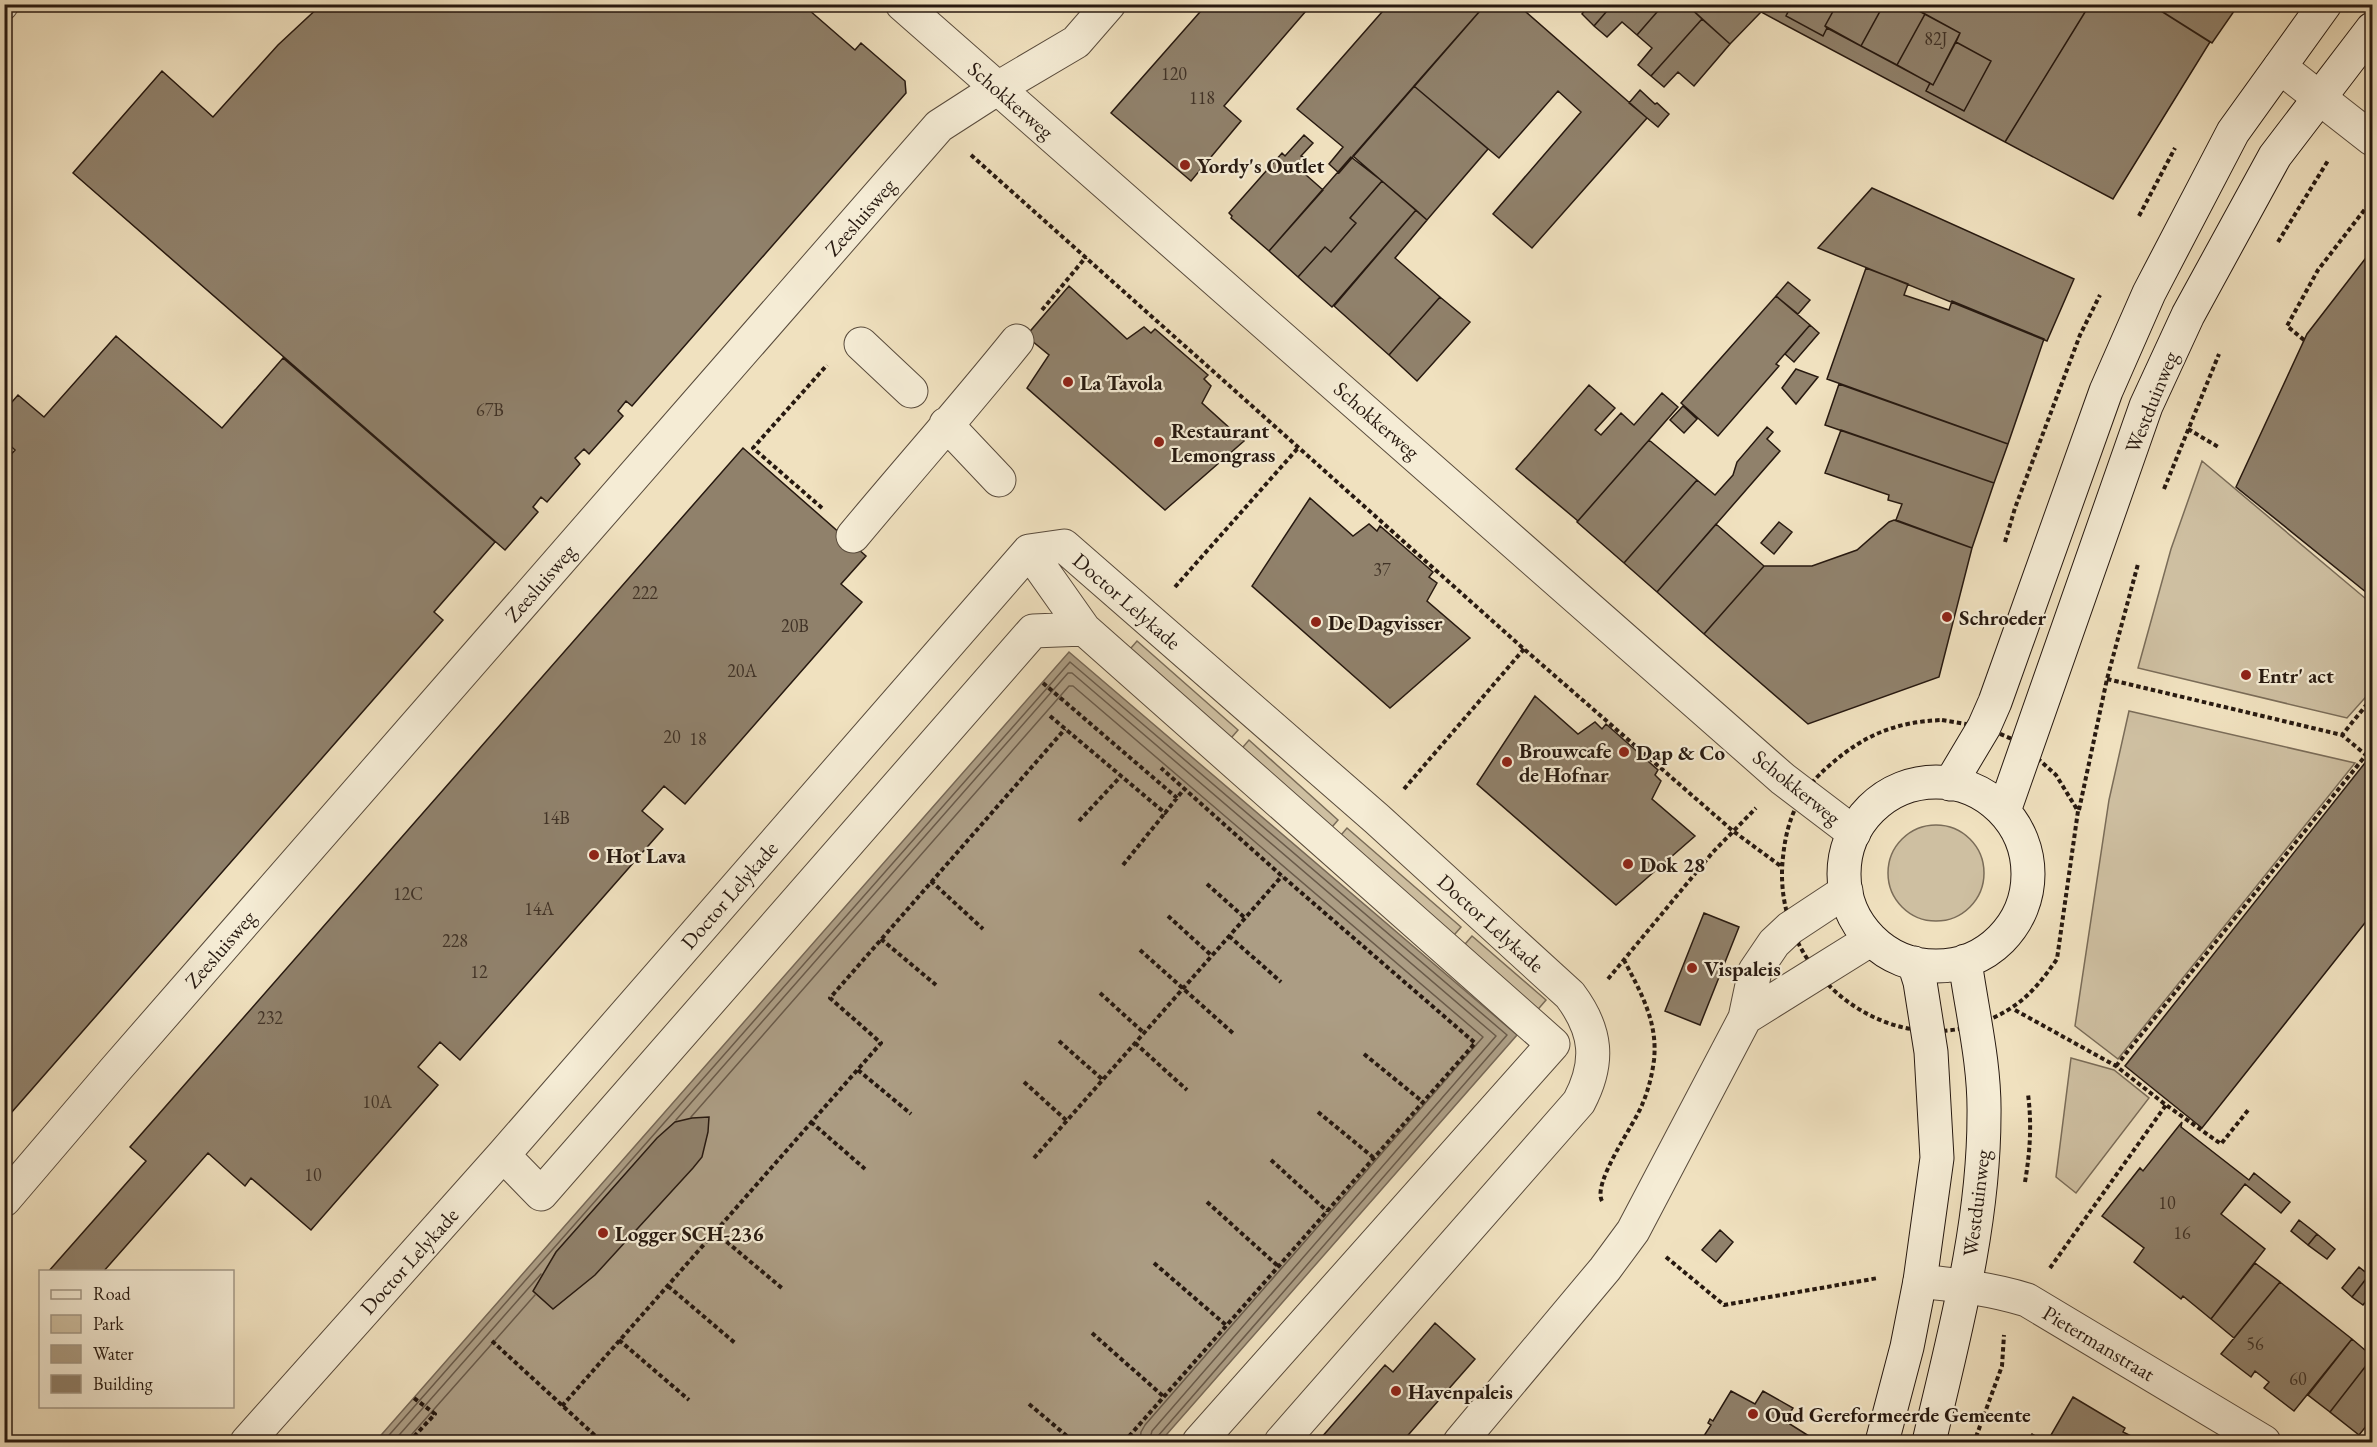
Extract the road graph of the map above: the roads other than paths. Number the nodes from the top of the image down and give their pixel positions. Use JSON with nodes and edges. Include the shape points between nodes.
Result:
{"nodes":[{"id":1,"x":902,"y":4,"type":"edge"},
{"id":2,"x":1109,"y":4,"type":"edge"},
{"id":3,"x":2325,"y":4,"type":"edge"},
{"id":4,"x":2373,"y":29,"type":"edge"},
{"id":5,"x":2280,"y":67,"type":"junction"},
{"id":6,"x":998,"y":88,"type":"junction"},
{"id":7,"x":2320,"y":98,"type":"junction"},
{"id":8,"x":2362,"y":131,"type":"edge"},
{"id":9,"x":1017,"y":341,"type":"dead end"},
{"id":10,"x":861,"y":344,"type":"dead end"},
{"id":11,"x":911,"y":391,"type":"dead end"},
{"id":12,"x":946,"y":424,"type":"junction"},
{"id":13,"x":999,"y":480,"type":"dead end"},
{"id":14,"x":853,"y":536,"type":"dead end"},
{"id":15,"x":1029,"y":551,"type":"junction"},
{"id":16,"x":1084,"y":629,"type":"junction"},
{"id":17,"x":1950,"y":784,"type":"junction"},
{"id":18,"x":2004,"y":811,"type":"junction"},
{"id":19,"x":1854,"y":833,"type":"junction"},
{"id":20,"x":1846,"y":891,"type":"junction"},
{"id":21,"x":1870,"y":940,"type":"junction"},
{"id":22,"x":1965,"y":961,"type":"junction"},
{"id":23,"x":1914,"y":963,"type":"junction"},
{"id":24,"x":1745,"y":1018,"type":"junction"},
{"id":25,"x":503,"y":1155,"type":"junction"},
{"id":26,"x":4,"y":1200,"type":"edge"},
{"id":27,"x":1920,"y":1281,"type":"junction"},
{"id":28,"x":1965,"y":1286,"type":"junction"},
{"id":29,"x":247,"y":1443,"type":"edge"},
{"id":30,"x":1199,"y":1443,"type":"edge"},
{"id":31,"x":1281,"y":1443,"type":"edge"},
{"id":32,"x":1460,"y":1443,"type":"edge"},
{"id":33,"x":1882,"y":1443,"type":"edge"},
{"id":34,"x":1929,"y":1443,"type":"edge"},
{"id":35,"x":2264,"y":1443,"type":"edge"}],
"edges":[{"from":1,"to":6,"type":"street","name":"Schokkerweg"},
{"from":2,"to":6,"type":"street","name":"Zeesluisweg","via":[[1076,42]]},
{"from":3,"to":5,"type":"street","name":"Westduinweg"},
{"from":4,"to":7,"type":"street","name":"Westduinweg"},
{"from":5,"to":7,"type":"street"},
{"from":5,"to":17,"type":"street","name":"Westduinweg","via":[[2233,132],[2149,293],[2106,391],[1995,702]]},
{"from":6,"to":19,"type":"street","name":"Schokkerweg","via":[[1793,786]]},
{"from":6,"to":26,"type":"street","name":"Zeesluisweg","via":[[939,126]]},
{"from":7,"to":8,"type":"street"},
{"from":7,"to":18,"type":"street","name":"Westduinweg","via":[[2275,156],[2188,315],[2146,406]]},
{"from":9,"to":12,"type":"street"},
{"from":10,"to":11,"type":"street"},
{"from":12,"to":13,"type":"street"},
{"from":12,"to":14,"type":"street"},
{"from":15,"to":16,"type":"street"},
{"from":15,"to":25,"type":"street","name":"Doctor Lelykade"},
{"from":15,"to":31,"type":"street","name":"Doctor Lelykade","via":[[1064,546],[1377,819],[1570,995],[1584,1014],[1590,1033],[1594,1056],[1589,1083],[1579,1102]]},
{"from":16,"to":25,"type":"street","via":[[1033,631],[541,1194]]},
{"from":16,"to":30,"type":"street","via":[[1553,1044]]},
{"from":17,"to":18,"type":"street","via":[[1983,796]]},
{"from":17,"to":19,"type":"street","via":[[1916,785],[1884,799],[1860,821]]},
{"from":18,"to":22,"type":"street","via":[[2019,831],[2027,853],[2024,901],[2007,932],[1995,944]]},
{"from":19,"to":20,"type":"street","via":[[1846,855]]},
{"from":20,"to":21,"type":"street","via":[[1850,907]]},
{"from":20,"to":24,"type":"street","via":[[1790,928],[1774,944],[1755,971]]},
{"from":21,"to":23,"type":"street"},
{"from":21,"to":24,"type":"street"},
{"from":22,"to":23,"type":"street","via":[[1931,966]]},
{"from":22,"to":28,"type":"street","name":"Westduinweg","via":[[1984,1112],[1983,1161]]},
{"from":23,"to":27,"type":"street","via":[[1935,1088],[1936,1158]]},
{"from":24,"to":32,"type":"street","via":[[1633,1231]]},
{"from":25,"to":29,"type":"street","name":"Doctor Lelykade"},
{"from":27,"to":28,"type":"street","name":"Pietermanstraat"},
{"from":27,"to":33,"type":"street"},
{"from":28,"to":34,"type":"street","name":"Westduinweg"},
{"from":28,"to":35,"type":"street","name":"Pietermanstraat","via":[[2027,1300]]}]}
